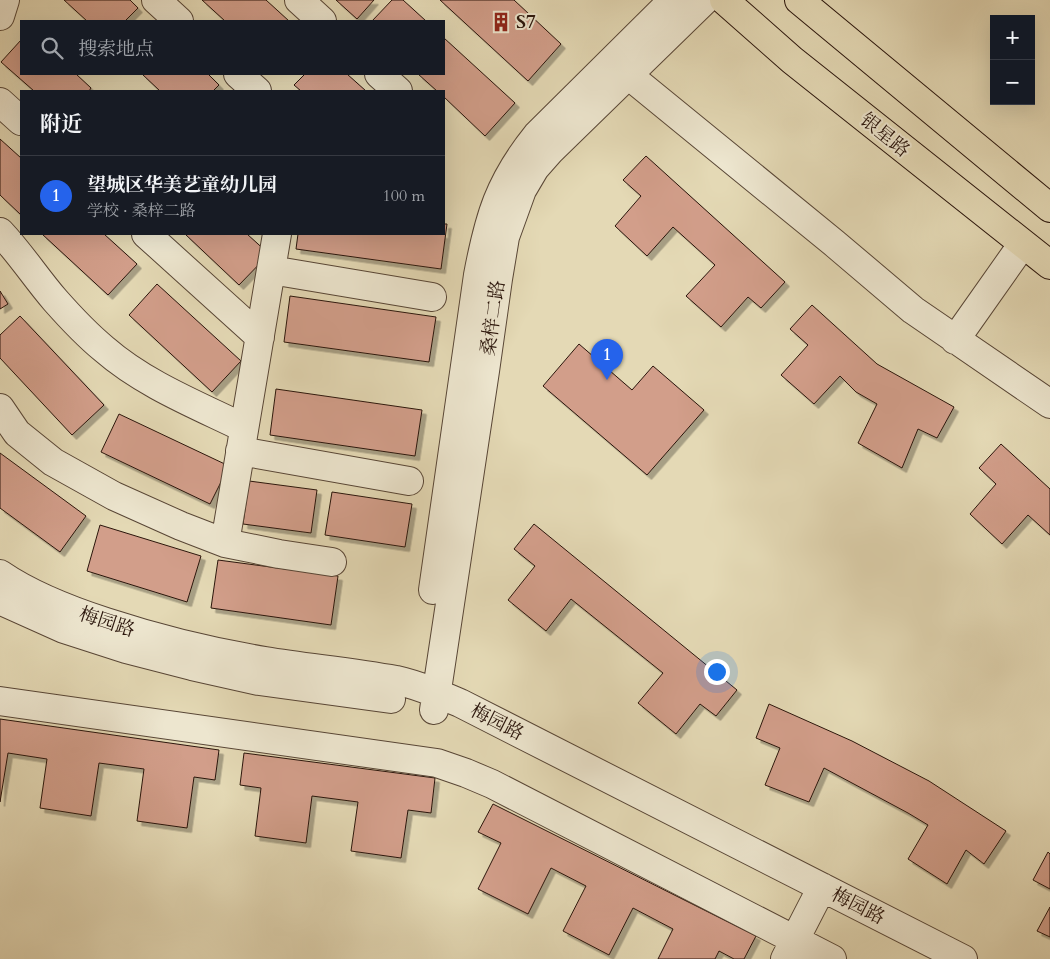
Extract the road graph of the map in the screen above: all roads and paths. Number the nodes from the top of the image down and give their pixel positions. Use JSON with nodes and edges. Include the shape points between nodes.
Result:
{"nodes":[{"id":1,"x":5,"y":0,"type":"edge"},
{"id":2,"x":156,"y":0,"type":"edge"},
{"id":3,"x":299,"y":0,"type":"edge"},
{"id":4,"x":673,"y":0,"type":"edge"},
{"id":5,"x":705,"y":0,"type":"edge"},
{"id":6,"x":724,"y":0,"type":"edge"},
{"id":7,"x":799,"y":0,"type":"edge"},
{"id":8,"x":0,"y":16,"type":"edge"},
{"id":9,"x":178,"y":20,"type":"edge"},
{"id":10,"x":321,"y":20,"type":"edge"},
{"id":11,"x":628,"y":74,"type":"junction"},
{"id":12,"x":239,"y":75,"type":"edge"},
{"id":13,"x":381,"y":75,"type":"edge"},
{"id":14,"x":256,"y":90,"type":"edge"},
{"id":15,"x":397,"y":90,"type":"edge"},
{"id":16,"x":0,"y":102,"type":"edge"},
{"id":17,"x":20,"y":120,"type":"edge"},
{"id":18,"x":1050,"y":208,"type":"edge"},
{"id":19,"x":0,"y":232,"type":"edge"},
{"id":20,"x":147,"y":235,"type":"edge"},
{"id":21,"x":277,"y":235,"type":"edge"},
{"id":22,"x":1022,"y":245,"type":"junction"},
{"id":23,"x":1050,"y":265,"type":"edge"},
{"id":24,"x":271,"y":270,"type":"junction"},
{"id":25,"x":432,"y":296,"type":"dead end"},
{"id":26,"x":260,"y":337,"type":"junction"},
{"id":27,"x":955,"y":340,"type":"junction"},
{"id":28,"x":1050,"y":404,"type":"edge"},
{"id":29,"x":0,"y":408,"type":"edge"},
{"id":30,"x":242,"y":440,"type":"junction"},
{"id":31,"x":408,"y":481,"type":"dead end"},
{"id":32,"x":225,"y":543,"type":"junction"},
{"id":33,"x":332,"y":562,"type":"dead end"},
{"id":34,"x":0,"y":574,"type":"edge"},
{"id":35,"x":0,"y":599,"type":"edge"},
{"id":36,"x":427,"y":699,"type":"junction"},
{"id":37,"x":0,"y":701,"type":"edge"},
{"id":38,"x":819,"y":892,"type":"junction"},
{"id":39,"x":790,"y":949,"type":"edge"},
{"id":40,"x":832,"y":959,"type":"edge"},
{"id":41,"x":940,"y":959,"type":"edge"},
{"id":42,"x":963,"y":959,"type":"edge"}],
"edges":[{"from":1,"to":8,"type":"street"},
{"from":2,"to":9,"type":"street"},
{"from":3,"to":10,"type":"street"},
{"from":4,"to":36,"type":"street","name":"桑梓二路","via":[[536,135],[520,156],[496,202],[486,231],[478,275]]},
{"from":5,"to":11,"type":"street","name":"桑梓二路"},
{"from":6,"to":22,"type":"main road","name":"银星路","via":[[792,60]]},
{"from":7,"to":18,"type":"main road"},
{"from":11,"to":27,"type":"street","via":[[913,310]]},
{"from":11,"to":36,"type":"street","name":"桑梓二路","via":[[535,168],[513,212],[498,279]]},
{"from":12,"to":14,"type":"street"},
{"from":13,"to":15,"type":"street"},
{"from":16,"to":17,"type":"street"},
{"from":19,"to":30,"type":"street","via":[[56,301],[104,350],[143,377],[188,401]]},
{"from":20,"to":26,"type":"street"},
{"from":21,"to":24,"type":"street"},
{"from":22,"to":23,"type":"main road","name":"银星路"},
{"from":22,"to":27,"type":"street"},
{"from":24,"to":25,"type":"street"},
{"from":24,"to":26,"type":"street"},
{"from":26,"to":30,"type":"street"},
{"from":27,"to":28,"type":"street"},
{"from":29,"to":32,"type":"street","via":[[17,433],[53,462],[114,496]]},
{"from":30,"to":31,"type":"street"},
{"from":30,"to":32,"type":"street"},
{"from":32,"to":33,"type":"street"},
{"from":34,"to":36,"type":"street","name":"梅园路","via":[[70,610],[148,635],[196,648],[397,681]]},
{"from":35,"to":36,"type":"street","name":"梅园路","via":[[64,629],[126,649],[259,680],[396,699]]},
{"from":36,"to":38,"type":"street","name":"梅园路"},
{"from":37,"to":39,"type":"street","via":[[437,764],[466,773],[492,784]]},
{"from":38,"to":39,"type":"street"},
{"from":38,"to":41,"type":"street","name":"梅园路"},
{"from":38,"to":42,"type":"street","name":"梅园路"},
{"from":39,"to":40,"type":"street"}]}
